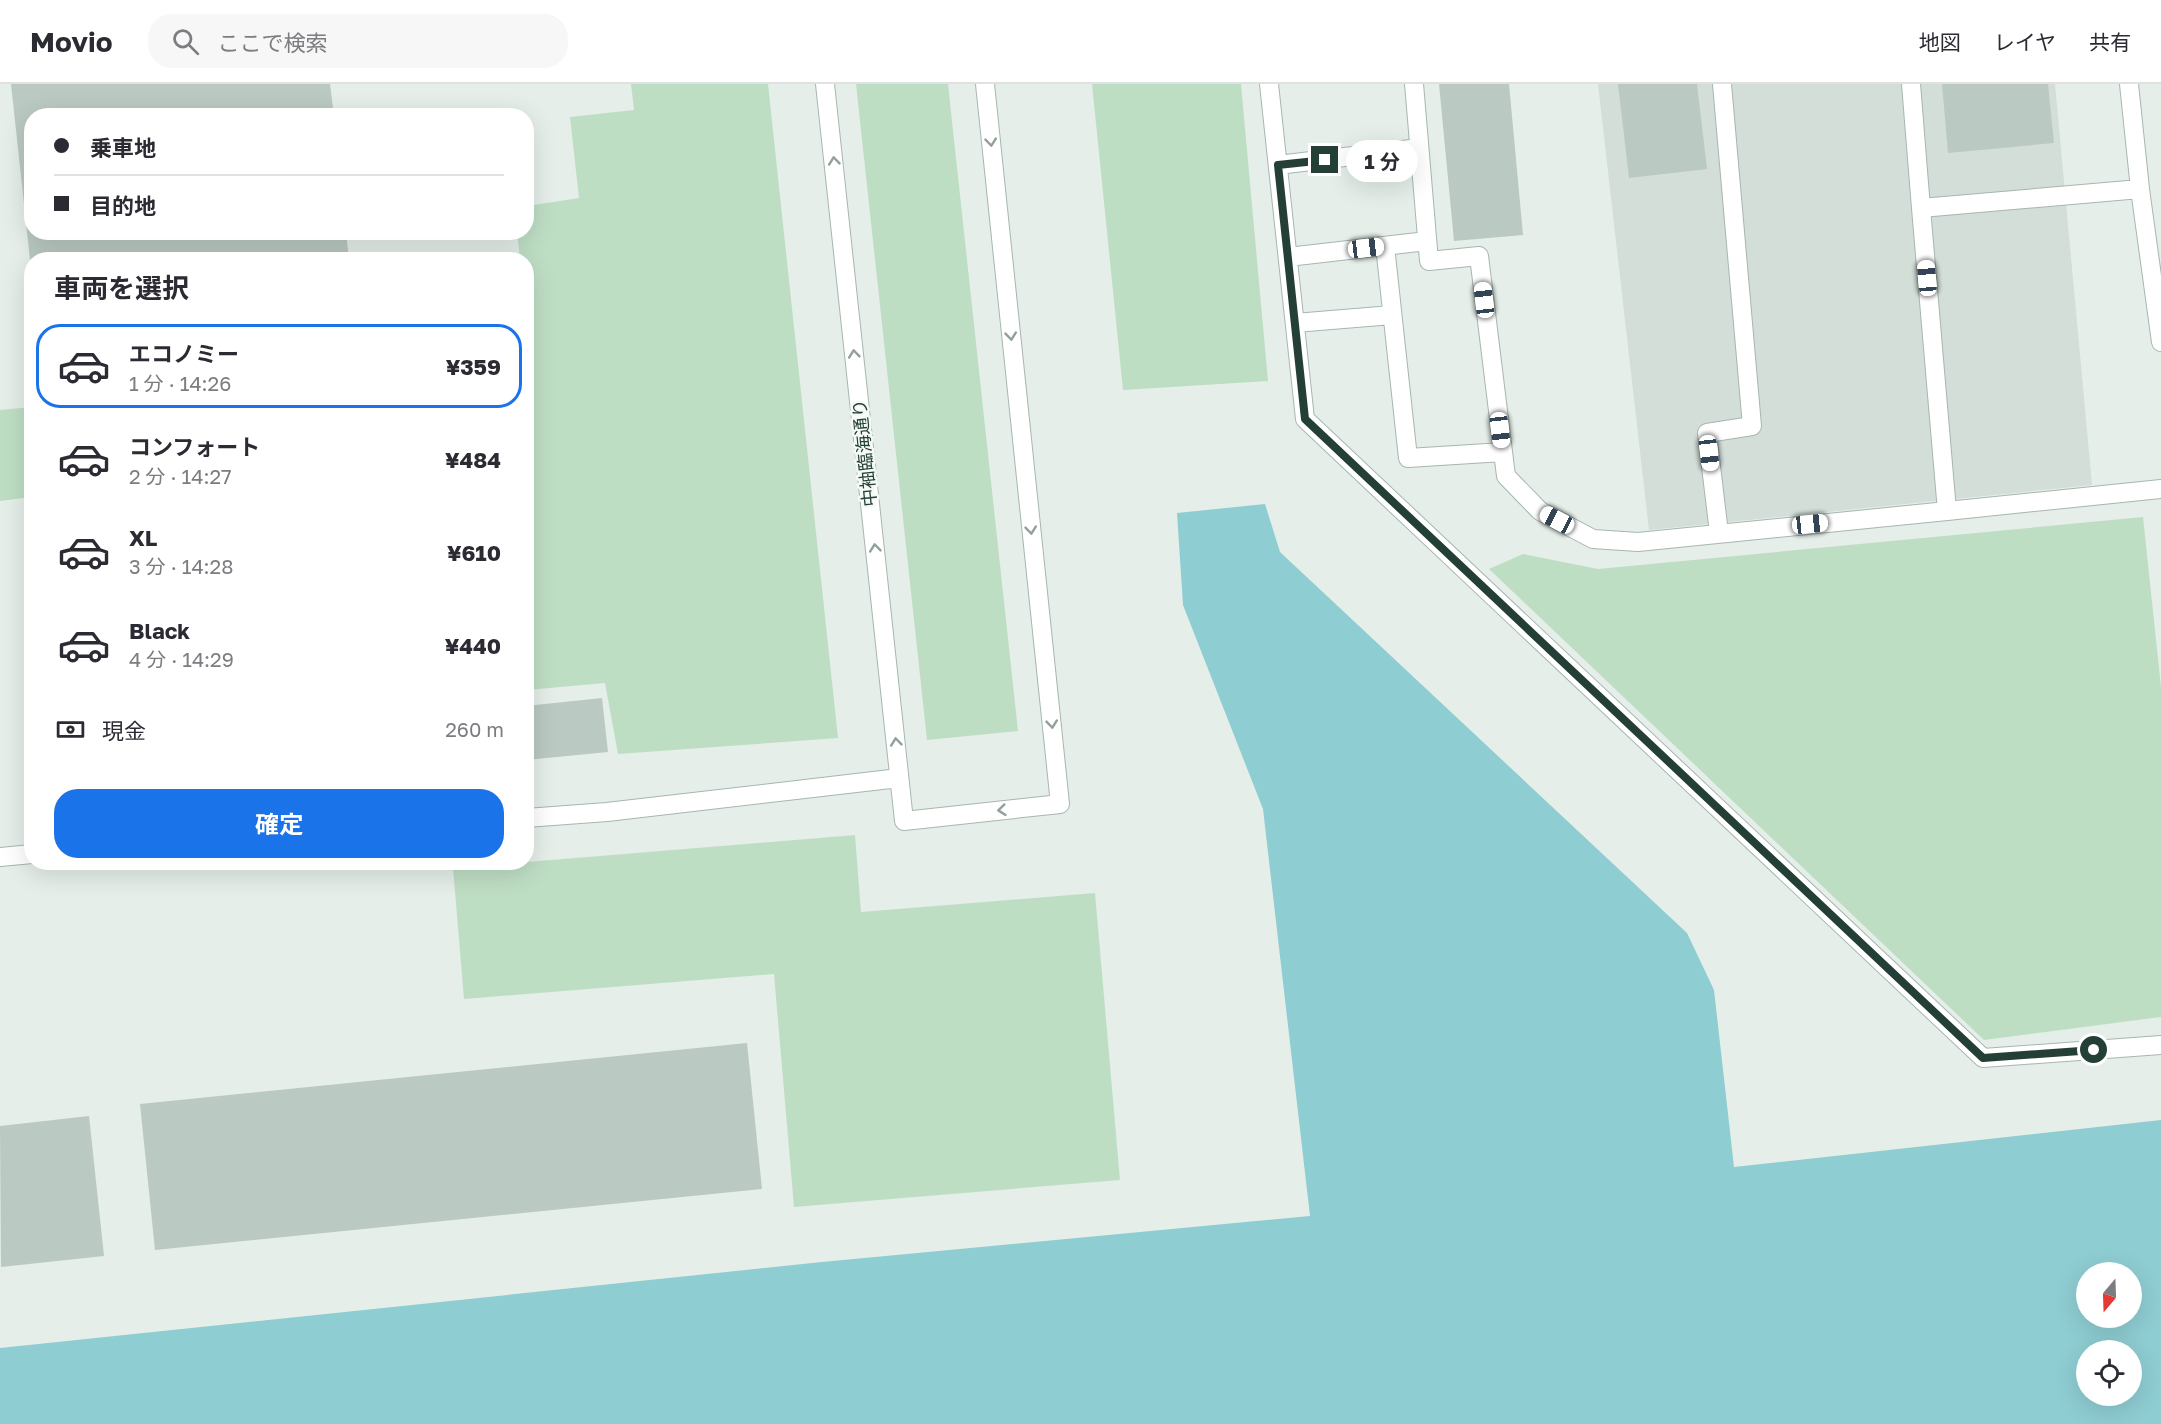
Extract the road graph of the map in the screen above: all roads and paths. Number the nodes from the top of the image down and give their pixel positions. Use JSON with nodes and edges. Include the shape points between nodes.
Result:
{"nodes":[{"id":1,"x":825,"y":84,"type":"edge"},
{"id":2,"x":985,"y":84,"type":"edge"},
{"id":3,"x":1269,"y":84,"type":"edge"},
{"id":4,"x":1414,"y":84,"type":"edge"},
{"id":5,"x":1722,"y":84,"type":"edge"},
{"id":6,"x":1911,"y":84,"type":"edge"},
{"id":7,"x":2129,"y":84,"type":"edge"},
{"id":8,"x":1419,"y":148,"type":"junction"},
{"id":9,"x":1278,"y":165,"type":"junction"},
{"id":10,"x":2140,"y":189,"type":"junction"},
{"id":11,"x":1922,"y":208,"type":"junction"},
{"id":12,"x":1427,"y":241,"type":"junction"},
{"id":13,"x":1385,"y":246,"type":"junction"},
{"id":14,"x":1288,"y":257,"type":"junction"},
{"id":15,"x":1392,"y":315,"type":"junction"},
{"id":16,"x":1295,"y":324,"type":"junction"},
{"id":17,"x":2161,"y":342,"type":"edge"},
{"id":18,"x":1503,"y":452,"type":"junction"},
{"id":19,"x":2161,"y":489,"type":"edge"},
{"id":20,"x":1947,"y":511,"type":"junction"},
{"id":21,"x":1719,"y":533,"type":"junction"},
{"id":22,"x":899,"y":778,"type":"junction"},
{"id":23,"x":534,"y":817,"type":"edge"},
{"id":24,"x":24,"y":855,"type":"edge"},
{"id":25,"x":0,"y":857,"type":"edge"},
{"id":26,"x":2161,"y":1045,"type":"edge"}],
"edges":[{"from":22,"to":1,"type":"street","name":"中袖臨海通り","one_way":true},
{"from":2,"to":22,"type":"street","name":"中袖臨海通り","one_way":true,"via":[[1060,804],[904,821]]},
{"from":3,"to":9,"type":"street"},
{"from":4,"to":8,"type":"street"},
{"from":5,"to":21,"type":"street","via":[[1752,426],[1707,434]]},
{"from":6,"to":11,"type":"street"},
{"from":7,"to":10,"type":"street"},
{"from":8,"to":9,"type":"street"},
{"from":8,"to":12,"type":"street"},
{"from":9,"to":14,"type":"street"},
{"from":10,"to":11,"type":"street"},
{"from":10,"to":17,"type":"street"},
{"from":11,"to":20,"type":"street"},
{"from":12,"to":13,"type":"street"},
{"from":12,"to":18,"type":"street","via":[[1429,261],[1479,256]]},
{"from":13,"to":14,"type":"street"},
{"from":13,"to":15,"type":"street"},
{"from":14,"to":16,"type":"street"},
{"from":15,"to":16,"type":"street"},
{"from":15,"to":18,"type":"street","via":[[1408,458]]},
{"from":16,"to":26,"type":"street","via":[[1305,419],[1983,1058]]},
{"from":18,"to":21,"type":"street","via":[[1506,476],[1540,511],[1593,539],[1638,543]]},
{"from":19,"to":20,"type":"street"},
{"from":20,"to":21,"type":"street"},
{"from":22,"to":23,"type":"street"},
{"from":24,"to":25,"type":"street"}]}
